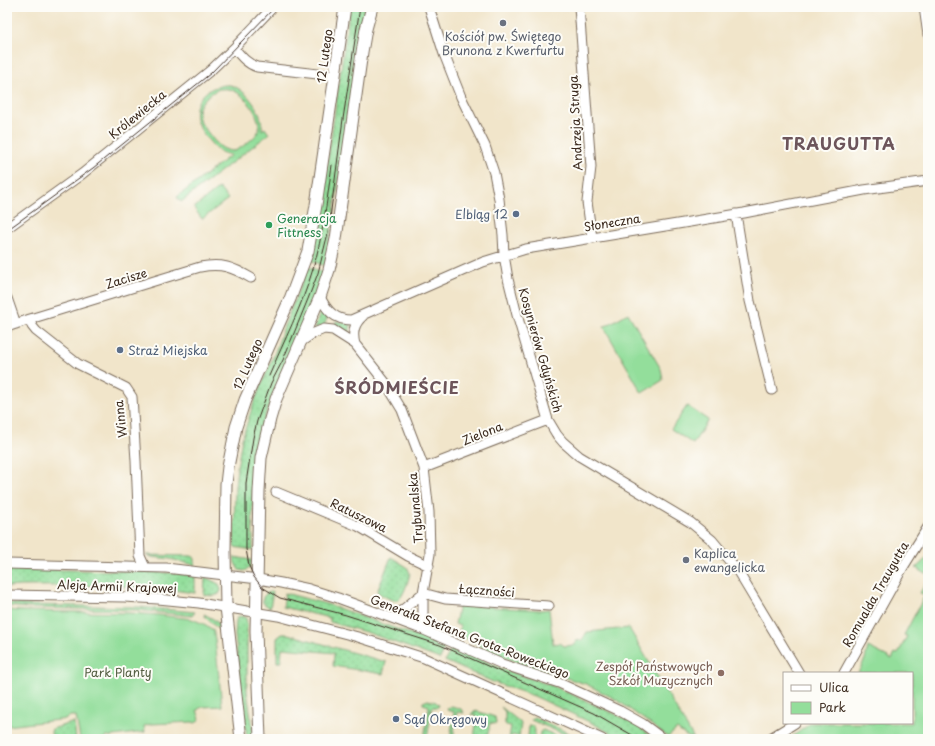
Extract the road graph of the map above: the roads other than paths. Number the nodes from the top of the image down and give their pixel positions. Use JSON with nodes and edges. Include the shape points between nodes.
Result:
{"nodes":[{"id":1,"x":273,"y":7,"type":"edge"},
{"id":2,"x":345,"y":7,"type":"edge"},
{"id":3,"x":372,"y":7,"type":"edge"},
{"id":4,"x":429,"y":7,"type":"edge"},
{"id":5,"x":579,"y":7,"type":"edge"},
{"id":6,"x":924,"y":7,"type":"edge"},
{"id":7,"x":928,"y":35,"type":"edge"},
{"id":8,"x":234,"y":48,"type":"junction"},
{"id":9,"x":335,"y":76,"type":"junction"},
{"id":10,"x":928,"y":181,"type":"edge"},
{"id":11,"x":736,"y":214,"type":"junction"},
{"id":12,"x":7,"y":228,"type":"edge"},
{"id":13,"x":592,"y":238,"type":"junction"},
{"id":14,"x":504,"y":255,"type":"junction"},
{"id":15,"x":251,"y":278,"type":"dead end"},
{"id":16,"x":320,"y":297,"type":"junction"},
{"id":17,"x":7,"y":298,"type":"edge"},
{"id":18,"x":364,"y":315,"type":"junction"},
{"id":19,"x":30,"y":319,"type":"junction"},
{"id":20,"x":11,"y":326,"type":"edge"},
{"id":21,"x":302,"y":341,"type":"junction"},
{"id":22,"x":355,"y":344,"type":"junction"},
{"id":23,"x":772,"y":390,"type":"dead end"},
{"id":24,"x":548,"y":420,"type":"junction"},
{"id":25,"x":424,"y":468,"type":"junction"},
{"id":26,"x":276,"y":492,"type":"dead end"},
{"id":27,"x":928,"y":527,"type":"edge"},
{"id":28,"x":7,"y":564,"type":"edge"},
{"id":29,"x":429,"y":566,"type":"junction"},
{"id":30,"x":146,"y":567,"type":"junction"},
{"id":31,"x":226,"y":575,"type":"junction"},
{"id":32,"x":258,"y":579,"type":"junction"},
{"id":33,"x":423,"y":593,"type":"junction"},
{"id":34,"x":7,"y":595,"type":"edge"},
{"id":35,"x":549,"y":606,"type":"dead end"},
{"id":36,"x":226,"y":607,"type":"junction"},
{"id":37,"x":257,"y":612,"type":"junction"},
{"id":38,"x":393,"y":618,"type":"junction"},
{"id":39,"x":424,"y":630,"type":"junction"},
{"id":40,"x":798,"y":672,"type":"edge"},
{"id":41,"x":845,"y":672,"type":"edge"},
{"id":42,"x":793,"y":724,"type":"edge"},
{"id":43,"x":241,"y":739,"type":"edge"},
{"id":44,"x":260,"y":739,"type":"edge"},
{"id":45,"x":602,"y":739,"type":"edge"},
{"id":46,"x":663,"y":739,"type":"edge"},
{"id":47,"x":769,"y":739,"type":"edge"}],
"edges":[{"from":1,"to":8,"type":"street","name":"Królewiecka"},
{"from":2,"to":9,"type":"main road","name":"12 Lutego"},
{"from":3,"to":16,"type":"main road","via":[[362,52],[336,239]]},
{"from":4,"to":14,"type":"street","name":"Kosynierów Gdyńskich","via":[[461,98],[485,146],[494,173]]},
{"from":5,"to":13,"type":"street","name":"Andrzeja Struga","via":[[591,167],[588,202]]},
{"from":6,"to":7,"type":"street"},
{"from":8,"to":9,"type":"street","via":[[243,59],[256,67]]},
{"from":8,"to":12,"type":"street","name":"Królewiecka","via":[[211,70],[88,169]]},
{"from":9,"to":31,"type":"main road","name":"12 Lutego","via":[[308,252],[250,388],[232,440],[226,484]]},
{"from":10,"to":11,"type":"street","name":"Słoneczna"},
{"from":11,"to":13,"type":"street","name":"Słoneczna"},
{"from":11,"to":23,"type":"street","via":[[750,301]]},
{"from":13,"to":14,"type":"street","name":"Słoneczna"},
{"from":14,"to":18,"type":"street","name":"Słoneczna"},
{"from":14,"to":24,"type":"street","name":"Kosynierów Gdyńskich","via":[[516,311]]},
{"from":15,"to":19,"type":"street","name":"Zacisze","via":[[227,266],[200,267]]},
{"from":16,"to":18,"type":"street","name":"Słoneczna","via":[[327,309],[338,318],[351,320]]},
{"from":16,"to":21,"type":"main road"},
{"from":17,"to":20,"type":"street"},
{"from":18,"to":22,"type":"street","via":[[355,326]]},
{"from":19,"to":20,"type":"street","name":"Zacisze"},
{"from":19,"to":30,"type":"street","name":"Winna","via":[[36,331],[68,358],[126,388],[132,397],[140,552],[141,560]]},
{"from":21,"to":22,"type":"street","name":"Trybunalska","via":[[324,329],[333,330]]},
{"from":21,"to":32,"type":"main road","via":[[276,399],[262,452]]},
{"from":22,"to":25,"type":"street","name":"Trybunalska","via":[[385,382],[402,410]]},
{"from":24,"to":25,"type":"street","name":"Zielona"},
{"from":24,"to":40,"type":"street","name":"Kosynierów Gdyńskich","via":[[557,435],[579,456],[690,522],[712,540],[737,570]]},
{"from":25,"to":29,"type":"street","name":"Trybunalska","via":[[429,512]]},
{"from":26,"to":29,"type":"street","name":"Ratuszowa","via":[[358,526]]},
{"from":27,"to":41,"type":"street","name":"Romualda Traugutta"},
{"from":28,"to":30,"type":"street","name":"Aleja Armii Krajowej"},
{"from":29,"to":33,"type":"street","name":"Trybunalska"},
{"from":30,"to":31,"type":"street","name":"Aleja Armii Krajowej"},
{"from":31,"to":32,"type":"street","name":"Aleja Armii Krajowej"},
{"from":31,"to":36,"type":"main road","name":"12 Lutego"},
{"from":32,"to":37,"type":"main road"},
{"from":32,"to":38,"type":"street","name":"Generała Stefana Grota-Roweckiego","via":[[309,589]]},
{"from":33,"to":35,"type":"street","name":"Łączności","via":[[445,599]]},
{"from":33,"to":38,"type":"street"},
{"from":33,"to":39,"type":"street","name":"Trybunalska"},
{"from":34,"to":36,"type":"street","name":"Aleja Armii Krajowej","via":[[124,597]]},
{"from":36,"to":37,"type":"street","name":"Aleja Armii Krajowej"},
{"from":36,"to":43,"type":"main road","name":"12 Lutego"},
{"from":37,"to":44,"type":"main road"},
{"from":37,"to":45,"type":"street","via":[[358,637],[424,658]]},
{"from":38,"to":39,"type":"street","name":"Generała Stefana Grota-Roweckiego"},
{"from":39,"to":46,"type":"street","name":"Generała Stefana Grota-Roweckiego","via":[[502,664],[559,683],[620,711]]},
{"from":42,"to":47,"type":"street"}]}
